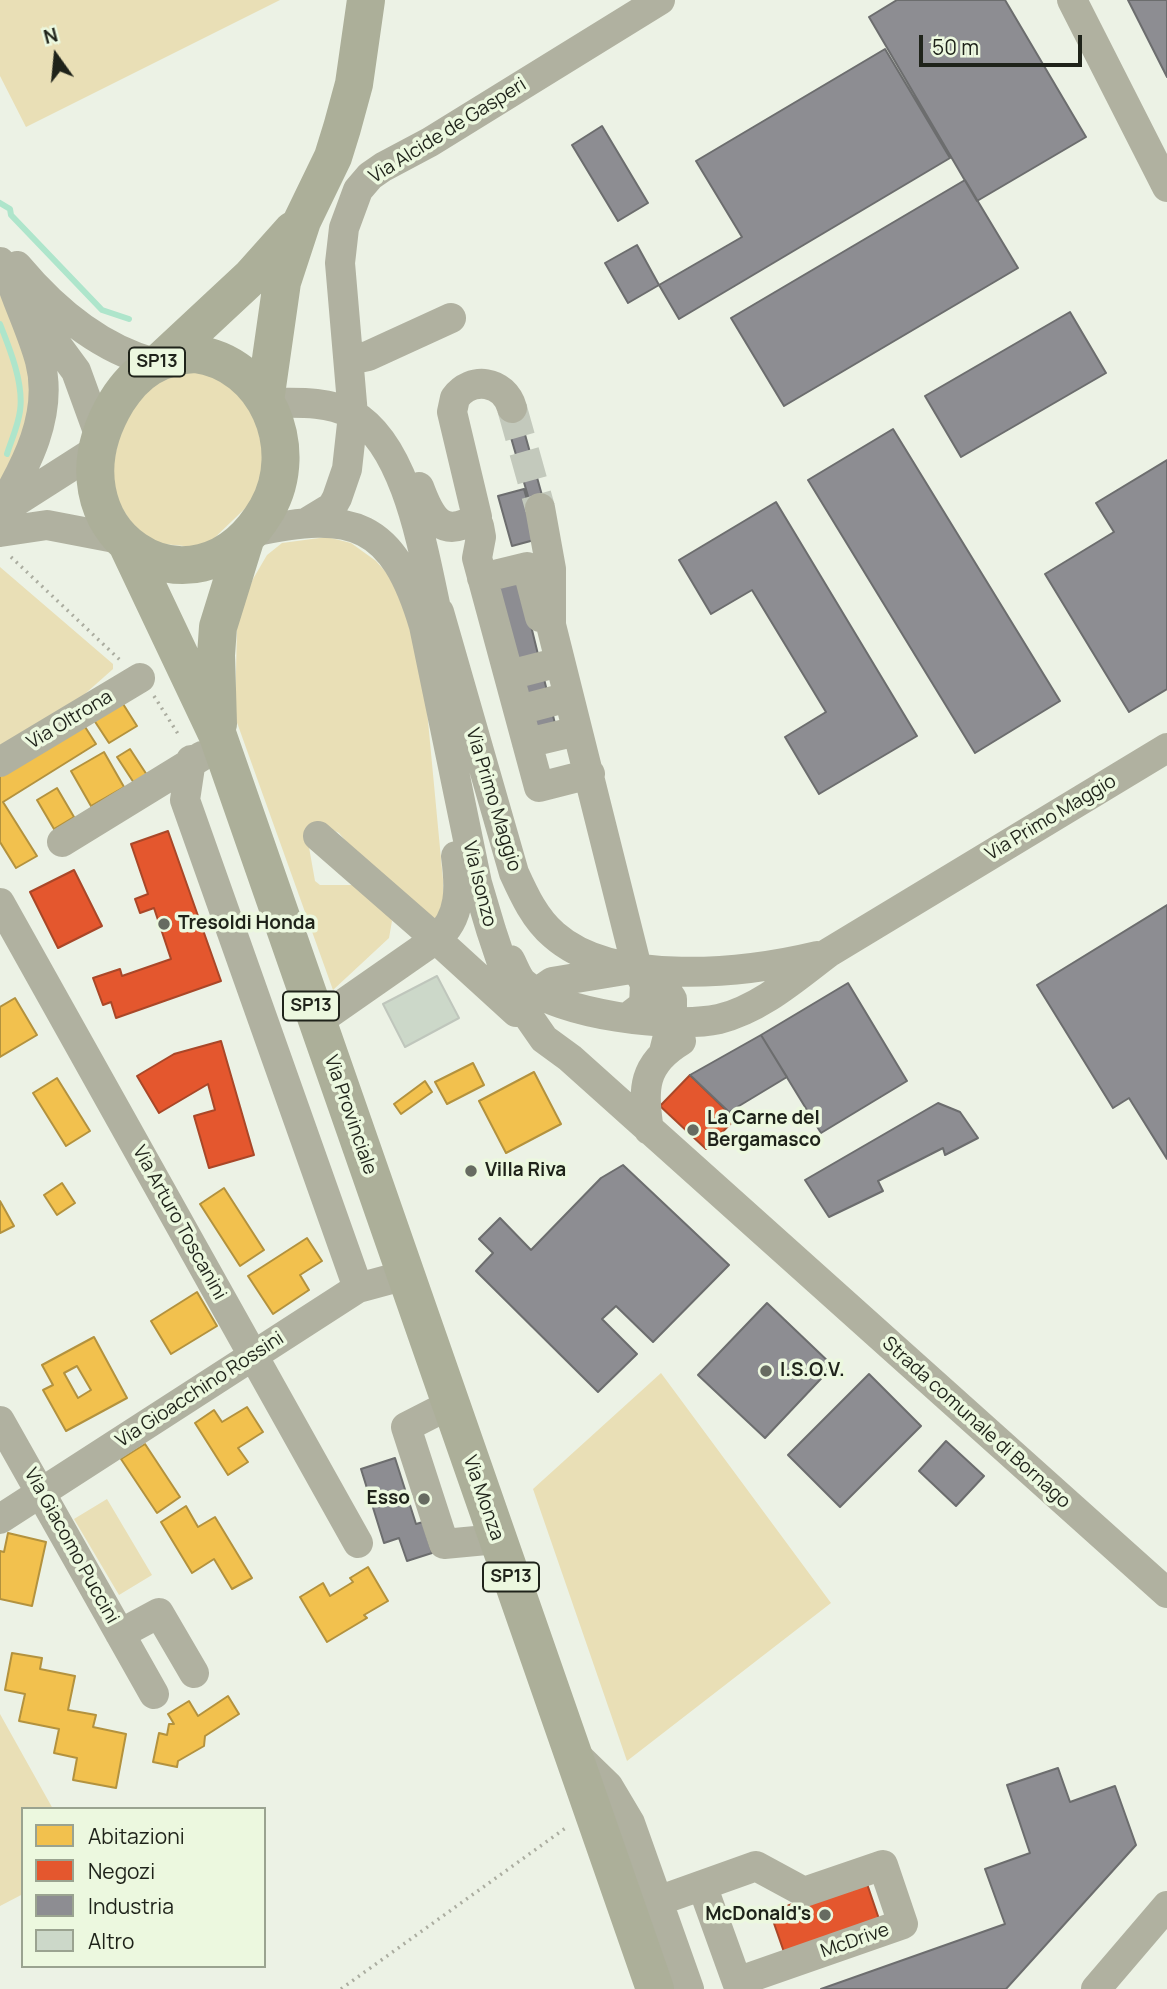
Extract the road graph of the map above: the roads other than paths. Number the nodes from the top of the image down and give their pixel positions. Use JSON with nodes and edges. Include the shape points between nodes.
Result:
{"nodes":[{"id":1,"x":366,"y":0,"type":"edge"},
{"id":2,"x":660,"y":0,"type":"edge"},
{"id":3,"x":1072,"y":0,"type":"edge"},
{"id":4,"x":1167,"y":187,"type":"edge"},
{"id":5,"x":302,"y":221,"type":"junction"},
{"id":6,"x":0,"y":246,"type":"edge"},
{"id":7,"x":6,"y":273,"type":"edge"},
{"id":8,"x":451,"y":318,"type":"dead end"},
{"id":9,"x":349,"y":360,"type":"junction"},
{"id":10,"x":159,"y":361,"type":"junction"},
{"id":11,"x":266,"y":402,"type":"junction"},
{"id":12,"x":512,"y":408,"type":"tunnel mouth"},
{"id":13,"x":353,"y":415,"type":"junction"},
{"id":14,"x":381,"y":439,"type":"junction"},
{"id":15,"x":98,"y":444,"type":"junction"},
{"id":16,"x":540,"y":508,"type":"tunnel mouth"},
{"id":17,"x":0,"y":511,"type":"edge"},
{"id":18,"x":309,"y":521,"type":"junction"},
{"id":19,"x":471,"y":521,"type":"junction"},
{"id":20,"x":248,"y":536,"type":"junction"},
{"id":21,"x":3,"y":542,"type":"edge"},
{"id":22,"x":124,"y":542,"type":"junction"},
{"id":23,"x":427,"y":568,"type":"junction"},
{"id":24,"x":537,"y":605,"type":"junction"},
{"id":25,"x":491,"y":609,"type":"junction"},
{"id":26,"x":140,"y":678,"type":"road end"},
{"id":27,"x":439,"y":695,"type":"junction"},
{"id":28,"x":520,"y":717,"type":"junction"},
{"id":29,"x":568,"y":724,"type":"junction"},
{"id":30,"x":210,"y":748,"type":"junction"},
{"id":31,"x":1167,"y":748,"type":"edge"},
{"id":32,"x":0,"y":762,"type":"edge"},
{"id":33,"x":318,"y":836,"type":"dead end"},
{"id":34,"x":62,"y":842,"type":"dead end"},
{"id":35,"x":474,"y":872,"type":"junction"},
{"id":36,"x":0,"y":903,"type":"edge"},
{"id":37,"x":436,"y":939,"type":"junction"},
{"id":38,"x":828,"y":953,"type":"junction"},
{"id":39,"x":637,"y":968,"type":"junction"},
{"id":40,"x":539,"y":991,"type":"junction"},
{"id":41,"x":626,"y":1018,"type":"junction"},
{"id":42,"x":718,"y":1019,"type":"junction"},
{"id":43,"x":672,"y":1020,"type":"junction"},
{"id":44,"x":317,"y":1023,"type":"junction"},
{"id":45,"x":538,"y":1030,"type":"junction"},
{"id":46,"x":664,"y":1052,"type":"junction"},
{"id":47,"x":570,"y":1058,"type":"junction"},
{"id":48,"x":649,"y":1130,"type":"junction"},
{"id":49,"x":786,"y":1253,"type":"joint"},
{"id":50,"x":406,"y":1275,"type":"junction"},
{"id":51,"x":358,"y":1288,"type":"junction"},
{"id":52,"x":252,"y":1354,"type":"junction"},
{"id":53,"x":451,"y":1404,"type":"junction"},
{"id":54,"x":0,"y":1421,"type":"edge"},
{"id":55,"x":41,"y":1492,"type":"junction"},
{"id":56,"x":0,"y":1519,"type":"edge"},
{"id":57,"x":497,"y":1539,"type":"junction"},
{"id":58,"x":358,"y":1543,"type":"dead end"},
{"id":59,"x":1167,"y":1593,"type":"edge"},
{"id":60,"x":121,"y":1634,"type":"junction"},
{"id":61,"x":194,"y":1673,"type":"dead end"},
{"id":62,"x":154,"y":1694,"type":"dead end"},
{"id":63,"x":571,"y":1750,"type":"junction"},
{"id":64,"x":702,"y":1885,"type":"junction"},
{"id":65,"x":658,"y":1900,"type":"junction"},
{"id":66,"x":1167,"y":1906,"type":"edge"},
{"id":67,"x":655,"y":1989,"type":"edge"},
{"id":68,"x":689,"y":1989,"type":"edge"},
{"id":69,"x":1097,"y":1989,"type":"edge"}],
"edges":[{"from":1,"to":5,"type":"main road","number":"SP13","via":[[354,84],[342,128]]},
{"from":2,"to":9,"type":"street","name":"Via Alcide de Gasperi","via":[[369,176],[351,207],[341,245]]},
{"from":3,"to":4,"type":"street"},
{"from":5,"to":10,"type":"main road","number":"SP13","via":[[251,277]]},
{"from":5,"to":11,"type":"main road","number":"SP13","via":[[282,282]]},
{"from":6,"to":10,"type":"street","via":[[86,332],[126,355]]},
{"from":7,"to":15,"type":"street","via":[[76,371]]},
{"from":7,"to":17,"type":"street","via":[[40,360],[43,394],[35,439]]},
{"from":8,"to":9,"type":"street","via":[[368,356]]},
{"from":9,"to":13,"type":"street","name":"Via Alcide de Gasperi"},
{"from":10,"to":11,"type":"main road","number":"SP13","via":[[195,354],[226,361],[244,373]]},
{"from":10,"to":15,"type":"main road","number":"SP13","via":[[129,384]]},
{"from":11,"to":13,"type":"street","via":[[311,404]]},
{"from":11,"to":20,"type":"main road","number":"SP13","via":[[278,432],[280,468],[273,499]]},
{"from":12,"to":19,"type":"street","via":[[497,385],[467,389],[454,398],[452,412],[477,517]]},
{"from":13,"to":14,"type":"street"},
{"from":13,"to":18,"type":"street","name":"Via Alcide de Gasperi","via":[[347,468],[337,498],[332,507]]},
{"from":14,"to":19,"type":"street","via":[[415,475],[432,519],[440,525]]},
{"from":14,"to":23,"type":"street","via":[[403,488]]},
{"from":15,"to":17,"type":"street"},
{"from":15,"to":22,"type":"main road","number":"SP13","via":[[95,490],[108,522]]},
{"from":16,"to":29,"type":"street","via":[[551,569],[551,625]]},
{"from":18,"to":20,"type":"street","name":"Via Isonzo"},
{"from":18,"to":27,"type":"street","name":"Via Isonzo","via":[[354,526],[390,551],[414,590]]},
{"from":19,"to":25,"type":"street","via":[[479,526],[477,558]]},
{"from":20,"to":22,"type":"main road","number":"SP13","via":[[228,552],[187,565],[156,562]]},
{"from":20,"to":30,"type":"main road","name":"Via Provinciale","number":"SP13","via":[[218,627]]},
{"from":21,"to":22,"type":"street","via":[[47,525]]},
{"from":22,"to":30,"type":"main road","name":"Via Provinciale","number":"SP13"},
{"from":23,"to":39,"type":"street","name":"Via Primo Maggio","via":[[501,832],[526,900],[554,935],[572,948],[598,960]]},
{"from":23,"to":40,"type":"street","via":[[488,849],[511,929]]},
{"from":24,"to":25,"type":"street"},
{"from":24,"to":25,"type":"street","via":[[527,567]]},
{"from":24,"to":29,"type":"street"},
{"from":25,"to":28,"type":"street"},
{"from":26,"to":32,"type":"street","name":"Via Oltrona"},
{"from":27,"to":35,"type":"street","name":"Via Isonzo"},
{"from":27,"to":37,"type":"street","via":[[460,885],[455,914]]},
{"from":28,"to":29,"type":"street"},
{"from":28,"to":29,"type":"street"},
{"from":28,"to":29,"type":"street","via":[[539,787]]},
{"from":29,"to":39,"type":"street"},
{"from":30,"to":34,"type":"street"},
{"from":30,"to":44,"type":"main road","name":"Via Provinciale","number":"SP13"},
{"from":30,"to":51,"type":"street","via":[[185,800]]},
{"from":31,"to":38,"type":"street","name":"Via Primo Maggio"},
{"from":33,"to":37,"type":"street"},
{"from":35,"to":40,"type":"street","via":[[521,981]]},
{"from":35,"to":45,"type":"street","name":"Via Isonzo","via":[[512,993]]},
{"from":36,"to":52,"type":"street","name":"Via Arturo Toscanini"},
{"from":37,"to":44,"type":"street"},
{"from":37,"to":45,"type":"street"},
{"from":38,"to":39,"type":"street","name":"Via Primo Maggio","via":[[729,972]]},
{"from":38,"to":42,"type":"street","name":"Via Primo Maggio","via":[[780,990]]},
{"from":39,"to":40,"type":"street","name":"Via Primo Maggio","via":[[563,979]]},
{"from":39,"to":41,"type":"street","via":[[647,994],[639,1011]]},
{"from":39,"to":43,"type":"street","via":[[660,981],[672,999]]},
{"from":40,"to":41,"type":"street","name":"Via Primo Maggio","via":[[581,1011]]},
{"from":40,"to":45,"type":"street","via":[[534,999]]},
{"from":40,"to":47,"type":"street"},
{"from":41,"to":43,"type":"street","name":"Via Primo Maggio"},
{"from":42,"to":43,"type":"street","name":"Via Primo Maggio"},
{"from":42,"to":46,"type":"street","name":"Via Primo Maggio"},
{"from":43,"to":46,"type":"street"},
{"from":44,"to":50,"type":"main road","name":"Via Provinciale","number":"SP13"},
{"from":45,"to":47,"type":"street","name":"Via Isonzo"},
{"from":46,"to":48,"type":"street","name":"Via Primo Maggio","via":[[645,1083]]},
{"from":47,"to":48,"type":"street","name":"Via Isonzo"},
{"from":48,"to":49,"type":"street","name":"Via Isonzo"},
{"from":49,"to":59,"type":"street","name":"Strada comunale di Bornago"},
{"from":50,"to":51,"type":"street","name":"Via Gioacchino Rossini"},
{"from":50,"to":53,"type":"main road","name":"Via Provinciale","number":"SP13"},
{"from":51,"to":52,"type":"street","name":"Via Gioacchino Rossini"},
{"from":52,"to":55,"type":"street","name":"Via Gioacchino Rossini"},
{"from":52,"to":58,"type":"street","name":"Via Arturo Toscanini"},
{"from":53,"to":57,"type":"main road","name":"Via Monza","number":"SP13"},
{"from":53,"to":57,"type":"street","via":[[407,1427],[444,1544]]},
{"from":54,"to":55,"type":"street","name":"Via Giacomo Puccini"},
{"from":55,"to":56,"type":"street","name":"Via Gioacchino Rossini"},
{"from":55,"to":60,"type":"street","name":"Via Giacomo Puccini"},
{"from":57,"to":63,"type":"main road","name":"Via Monza","number":"SP13"},
{"from":60,"to":61,"type":"street","name":"Via Giacomo Puccini","via":[[159,1613]]},
{"from":60,"to":62,"type":"street","name":"Via Giacomo Puccini"},
{"from":63,"to":65,"type":"street","name":"Via Monza","via":[[619,1802]]},
{"from":63,"to":67,"type":"main road","name":"Via Monza","number":"SP13"},
{"from":64,"to":64,"type":"street","name":"McDrive","via":[[756,1866],[804,1892],[883,1865],[903,1924],[737,1982]]},
{"from":64,"to":65,"type":"street"},
{"from":65,"to":68,"type":"street","name":"Via Monza"},
{"from":66,"to":69,"type":"street"}]}
